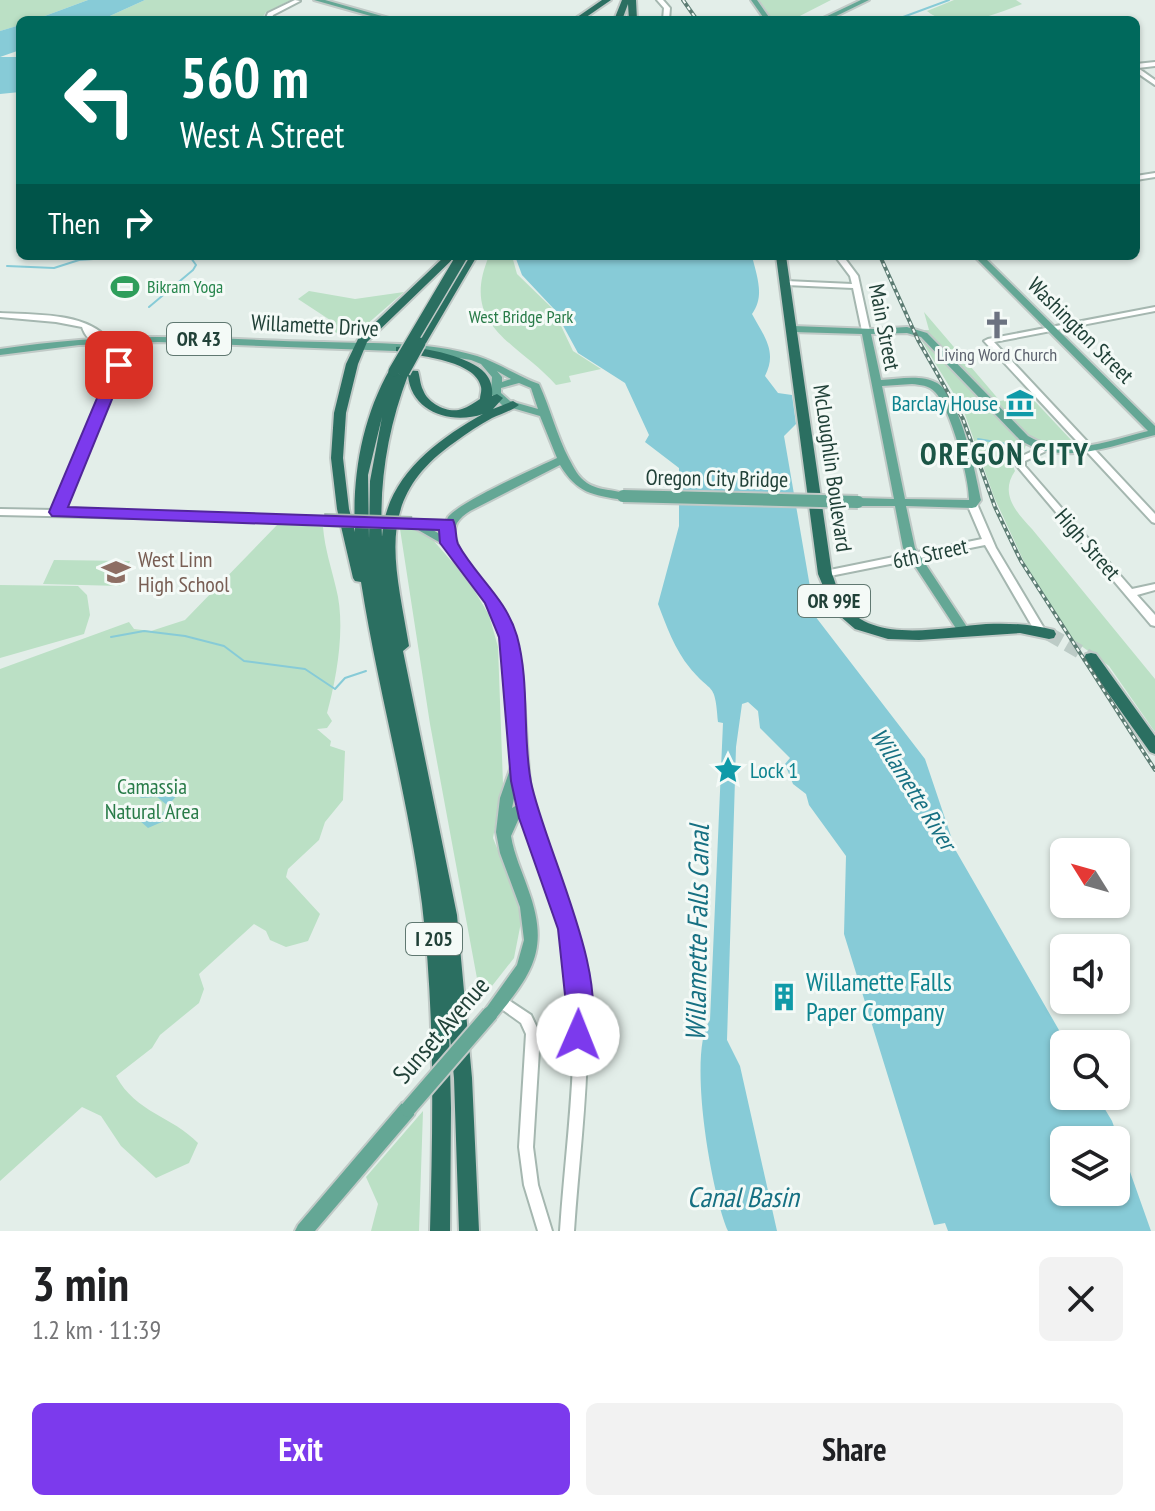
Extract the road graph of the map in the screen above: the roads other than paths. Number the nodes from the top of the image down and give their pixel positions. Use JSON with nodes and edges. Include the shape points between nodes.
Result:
{"nodes":[{"id":1,"x":317,"y":0,"type":"edge"},
{"id":2,"x":607,"y":0,"type":"edge"},
{"id":3,"x":866,"y":0,"type":"edge"},
{"id":4,"x":297,"y":1,"type":"edge"},
{"id":5,"x":306,"y":1,"type":"edge"},
{"id":6,"x":269,"y":16,"type":"edge"},
{"id":7,"x":360,"y":16,"type":"edge"},
{"id":8,"x":378,"y":16,"type":"edge"},
{"id":9,"x":583,"y":16,"type":"edge"},
{"id":10,"x":831,"y":16,"type":"edge"},
{"id":11,"x":447,"y":260,"type":"edge"},
{"id":12,"x":460,"y":260,"type":"edge"},
{"id":13,"x":470,"y":260,"type":"edge"},
{"id":14,"x":781,"y":260,"type":"edge"},
{"id":15,"x":842,"y":260,"type":"edge"},
{"id":16,"x":982,"y":260,"type":"edge"},
{"id":17,"x":786,"y":283,"type":"junction"},
{"id":18,"x":856,"y":286,"type":"junction"},
{"id":19,"x":1155,"y":309,"type":"edge"},
{"id":20,"x":0,"y":315,"type":"edge"},
{"id":21,"x":793,"y":329,"type":"junction"},
{"id":22,"x":1051,"y":329,"type":"junction"},
{"id":23,"x":866,"y":331,"type":"junction"},
{"id":24,"x":97,"y":343,"type":"junction"},
{"id":25,"x":357,"y":347,"type":"junction"},
{"id":26,"x":400,"y":349,"type":"junction"},
{"id":27,"x":0,"y":352,"type":"edge"},
{"id":28,"x":484,"y":363,"type":"junction"},
{"id":29,"x":404,"y":372,"type":"junction"},
{"id":30,"x":519,"y":380,"type":"junction"},
{"id":31,"x":875,"y":383,"type":"junction"},
{"id":32,"x":498,"y":392,"type":"junction"},
{"id":33,"x":537,"y":394,"type":"junction"},
{"id":34,"x":516,"y":405,"type":"junction"},
{"id":35,"x":464,"y":413,"type":"junction"},
{"id":36,"x":543,"y":414,"type":"junction"},
{"id":37,"x":1155,"y":432,"type":"edge"},
{"id":38,"x":555,"y":440,"type":"junction"},
{"id":39,"x":1087,"y":447,"type":"junction"},
{"id":40,"x":1041,"y":450,"type":"junction"},
{"id":41,"x":564,"y":459,"type":"junction"},
{"id":42,"x":535,"y":472,"type":"junction"},
{"id":43,"x":571,"y":473,"type":"junction"},
{"id":44,"x":900,"y":503,"type":"junction"},
{"id":45,"x":972,"y":504,"type":"junction"},
{"id":46,"x":0,"y":512,"type":"edge"},
{"id":47,"x":58,"y":512,"type":"junction"},
{"id":48,"x":1155,"y":520,"type":"edge"},
{"id":49,"x":412,"y":523,"type":"junction"},
{"id":50,"x":447,"y":524,"type":"junction"},
{"id":51,"x":988,"y":541,"type":"junction"},
{"id":52,"x":448,"y":543,"type":"junction"},
{"id":53,"x":913,"y":557,"type":"junction"},
{"id":54,"x":825,"y":574,"type":"junction"},
{"id":55,"x":1155,"y":587,"type":"edge"},
{"id":56,"x":368,"y":589,"type":"junction"},
{"id":57,"x":1130,"y":593,"type":"junction"},
{"id":58,"x":1155,"y":622,"type":"edge"},
{"id":59,"x":963,"y":630,"type":"junction"},
{"id":60,"x":1044,"y":632,"type":"joint"},
{"id":61,"x":1091,"y":658,"type":"tunnel mouth"},
{"id":62,"x":410,"y":722,"type":"junction"},
{"id":63,"x":1155,"y":748,"type":"edge"},
{"id":64,"x":518,"y":762,"type":"junction"},
{"id":65,"x":526,"y":806,"type":"junction"},
{"id":66,"x":504,"y":835,"type":"junction"},
{"id":67,"x":496,"y":1007,"type":"junction"},
{"id":68,"x":304,"y":1231,"type":"edge"},
{"id":69,"x":440,"y":1231,"type":"edge"},
{"id":70,"x":469,"y":1231,"type":"edge"},
{"id":71,"x":545,"y":1231,"type":"edge"},
{"id":72,"x":567,"y":1231,"type":"edge"}],
"edges":[{"from":1,"to":8,"type":"main road"},
{"from":2,"to":9,"type":"highway"},
{"from":3,"to":10,"type":"main road"},
{"from":4,"to":6,"type":"street"},
{"from":5,"to":7,"type":"main road"},
{"from":11,"to":25,"type":"highway"},
{"from":12,"to":29,"type":"highway","number":"I 205","bridge":true},
{"from":13,"to":29,"type":"highway","bridge":true},
{"from":14,"to":17,"type":"highway","name":"McLoughlin Boulevard","number":"OR 99E"},
{"from":15,"to":18,"type":"street","name":"Main Street"},
{"from":16,"to":22,"type":"main road","name":"Washington Street"},
{"from":17,"to":18,"type":"street"},
{"from":17,"to":21,"type":"highway","name":"McLoughlin Boulevard","number":"OR 99E"},
{"from":18,"to":23,"type":"street","name":"Main Street"},
{"from":19,"to":22,"type":"street"},
{"from":20,"to":24,"type":"street","via":[[74,322]]},
{"from":21,"to":23,"type":"main road"},
{"from":21,"to":54,"type":"highway","name":"McLoughlin Boulevard","number":"OR 99E"},
{"from":22,"to":37,"type":"main road","name":"Washington Street"},
{"from":22,"to":39,"type":"street","via":[[988,341]]},
{"from":23,"to":31,"type":"main road","name":"Main Street"},
{"from":23,"to":40,"type":"main road","via":[[926,337]]},
{"from":24,"to":25,"type":"main road","name":"Willamette Drive","number":"OR 43","via":[[183,339]]},
{"from":24,"to":27,"type":"main road","name":"Willamette Drive","number":"OR 43"},
{"from":24,"to":47,"type":"street","via":[[119,368]]},
{"from":25,"to":26,"type":"main road","name":"Willamette Drive","number":"OR 43"},
{"from":25,"to":56,"type":"highway","via":[[340,413],[337,458],[351,547]]},
{"from":26,"to":28,"type":"main road","name":"Willamette Drive","number":"OR 43"},
{"from":26,"to":35,"type":"highway","via":[[455,360],[480,374],[487,386],[486,401]]},
{"from":28,"to":30,"type":"main road","name":"Willamette Drive","number":"OR 43"},
{"from":28,"to":32,"type":"main road","via":[[495,373]]},
{"from":29,"to":35,"type":"highway","via":[[424,403],[443,412]]},
{"from":29,"to":56,"type":"highway","number":"I 205","via":[[372,426],[362,474]]},
{"from":29,"to":62,"type":"highway","number":"I 205","via":[[379,443],[374,512],[381,587]]},
{"from":30,"to":32,"type":"main road"},
{"from":30,"to":33,"type":"main road","number":"OR 43","via":[[535,386]]},
{"from":31,"to":44,"type":"main road","name":"Main Street"},
{"from":31,"to":45,"type":"main road","via":[[937,386],[952,412],[976,497]]},
{"from":32,"to":34,"type":"main road"},
{"from":32,"to":35,"type":"highway","via":[[485,409]]},
{"from":33,"to":34,"type":"main road"},
{"from":33,"to":36,"type":"main road"},
{"from":34,"to":36,"type":"main road"},
{"from":34,"to":62,"type":"highway","via":[[467,428],[421,461],[392,504],[389,544]]},
{"from":36,"to":38,"type":"main road"},
{"from":37,"to":39,"type":"main road"},
{"from":38,"to":41,"type":"main road"},
{"from":38,"to":42,"type":"main road"},
{"from":39,"to":40,"type":"main road"},
{"from":39,"to":48,"type":"street"},
{"from":40,"to":57,"type":"street","name":"High Street","via":[[1021,460],[1021,466]]},
{"from":41,"to":42,"type":"main road"},
{"from":41,"to":43,"type":"main road"},
{"from":42,"to":43,"type":"main road"},
{"from":42,"to":50,"type":"main road","via":[[457,513]]},
{"from":43,"to":44,"type":"main road","name":"Oregon City Bridge","bridge":true,"via":[[587,489],[623,496]]},
{"from":44,"to":45,"type":"main road","name":"Oregon City Bridge"},
{"from":44,"to":53,"type":"main road","name":"Main Street"},
{"from":45,"to":51,"type":"street"},
{"from":46,"to":47,"type":"street"},
{"from":47,"to":49,"type":"street","bridge":true},
{"from":49,"to":50,"type":"street"},
{"from":49,"to":52,"type":"main road"},
{"from":50,"to":52,"type":"main road"},
{"from":51,"to":53,"type":"street","name":"6th Street"},
{"from":51,"to":60,"type":"street"},
{"from":52,"to":64,"type":"main road","via":[[486,590],[506,630]]},
{"from":53,"to":54,"type":"street","name":"6th Street"},
{"from":53,"to":59,"type":"main road","name":"Main Street"},
{"from":54,"to":59,"type":"highway","name":"McLoughlin Boulevard","number":"OR 99E","via":[[837,605],[866,628],[905,637]]},
{"from":55,"to":57,"type":"street"},
{"from":56,"to":69,"type":"highway","number":"I 205","via":[[431,919],[441,1032]]},
{"from":57,"to":58,"type":"street","name":"High Street"},
{"from":59,"to":60,"type":"highway","name":"McLoughlin Boulevard","number":"OR 99E","via":[[1011,626]]},
{"from":61,"to":63,"type":"highway"},
{"from":62,"to":70,"type":"highway","number":"I 205","via":[[448,915],[459,1015]]},
{"from":64,"to":65,"type":"main road"},
{"from":64,"to":66,"type":"main road","name":"Sunset Avenue"},
{"from":65,"to":66,"type":"main road","via":[[514,814]]},
{"from":65,"to":72,"type":"street","via":[[565,913],[578,980]]},
{"from":66,"to":67,"type":"main road","name":"Sunset Avenue","via":[[534,932],[529,960]]},
{"from":67,"to":68,"type":"main road","name":"Sunset Avenue","bridge":true},
{"from":67,"to":71,"type":"street","via":[[526,1019],[533,1034],[526,1147]]}]}
